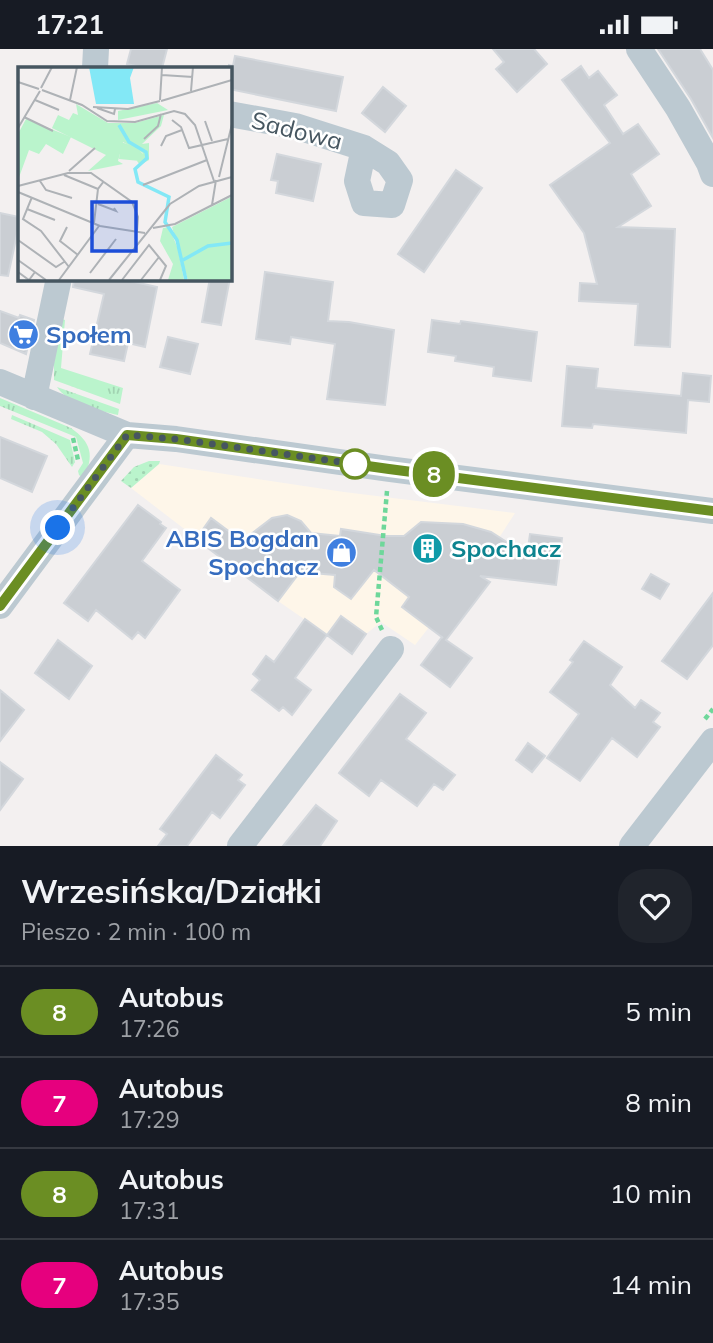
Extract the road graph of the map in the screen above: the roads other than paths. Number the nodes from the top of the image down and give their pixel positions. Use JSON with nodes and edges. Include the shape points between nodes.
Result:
{"nodes":[{"id":1,"x":96,"y":49,"type":"edge"},
{"id":2,"x":639,"y":49,"type":"edge"},
{"id":3,"x":94,"y":67,"type":"edge"},
{"id":4,"x":231,"y":114,"type":"edge"},
{"id":5,"x":364,"y":148,"type":"dead end"},
{"id":6,"x":713,"y":174,"type":"edge"},
{"id":7,"x":59,"y":280,"type":"edge"},
{"id":8,"x":0,"y":382,"type":"edge"},
{"id":9,"x":34,"y":397,"type":"junction"},
{"id":10,"x":127,"y":435,"type":"junction"},
{"id":11,"x":713,"y":511,"type":"edge"},
{"id":12,"x":0,"y":606,"type":"edge"},
{"id":13,"x":391,"y":649,"type":"road end"},
{"id":14,"x":713,"y":741,"type":"edge"},
{"id":15,"x":240,"y":846,"type":"edge"},
{"id":16,"x":632,"y":846,"type":"edge"}],
"edges":[{"from":1,"to":3,"type":"street"},
{"from":2,"to":6,"type":"street","via":[[678,108]]},
{"from":4,"to":5,"type":"street","name":"Sadowa","via":[[295,126]]},
{"from":7,"to":9,"type":"street"},
{"from":8,"to":9,"type":"street"},
{"from":9,"to":10,"type":"street"},
{"from":10,"to":11,"type":"street"},
{"from":10,"to":12,"type":"street"},
{"from":13,"to":15,"type":"street"},
{"from":14,"to":16,"type":"street"}]}
